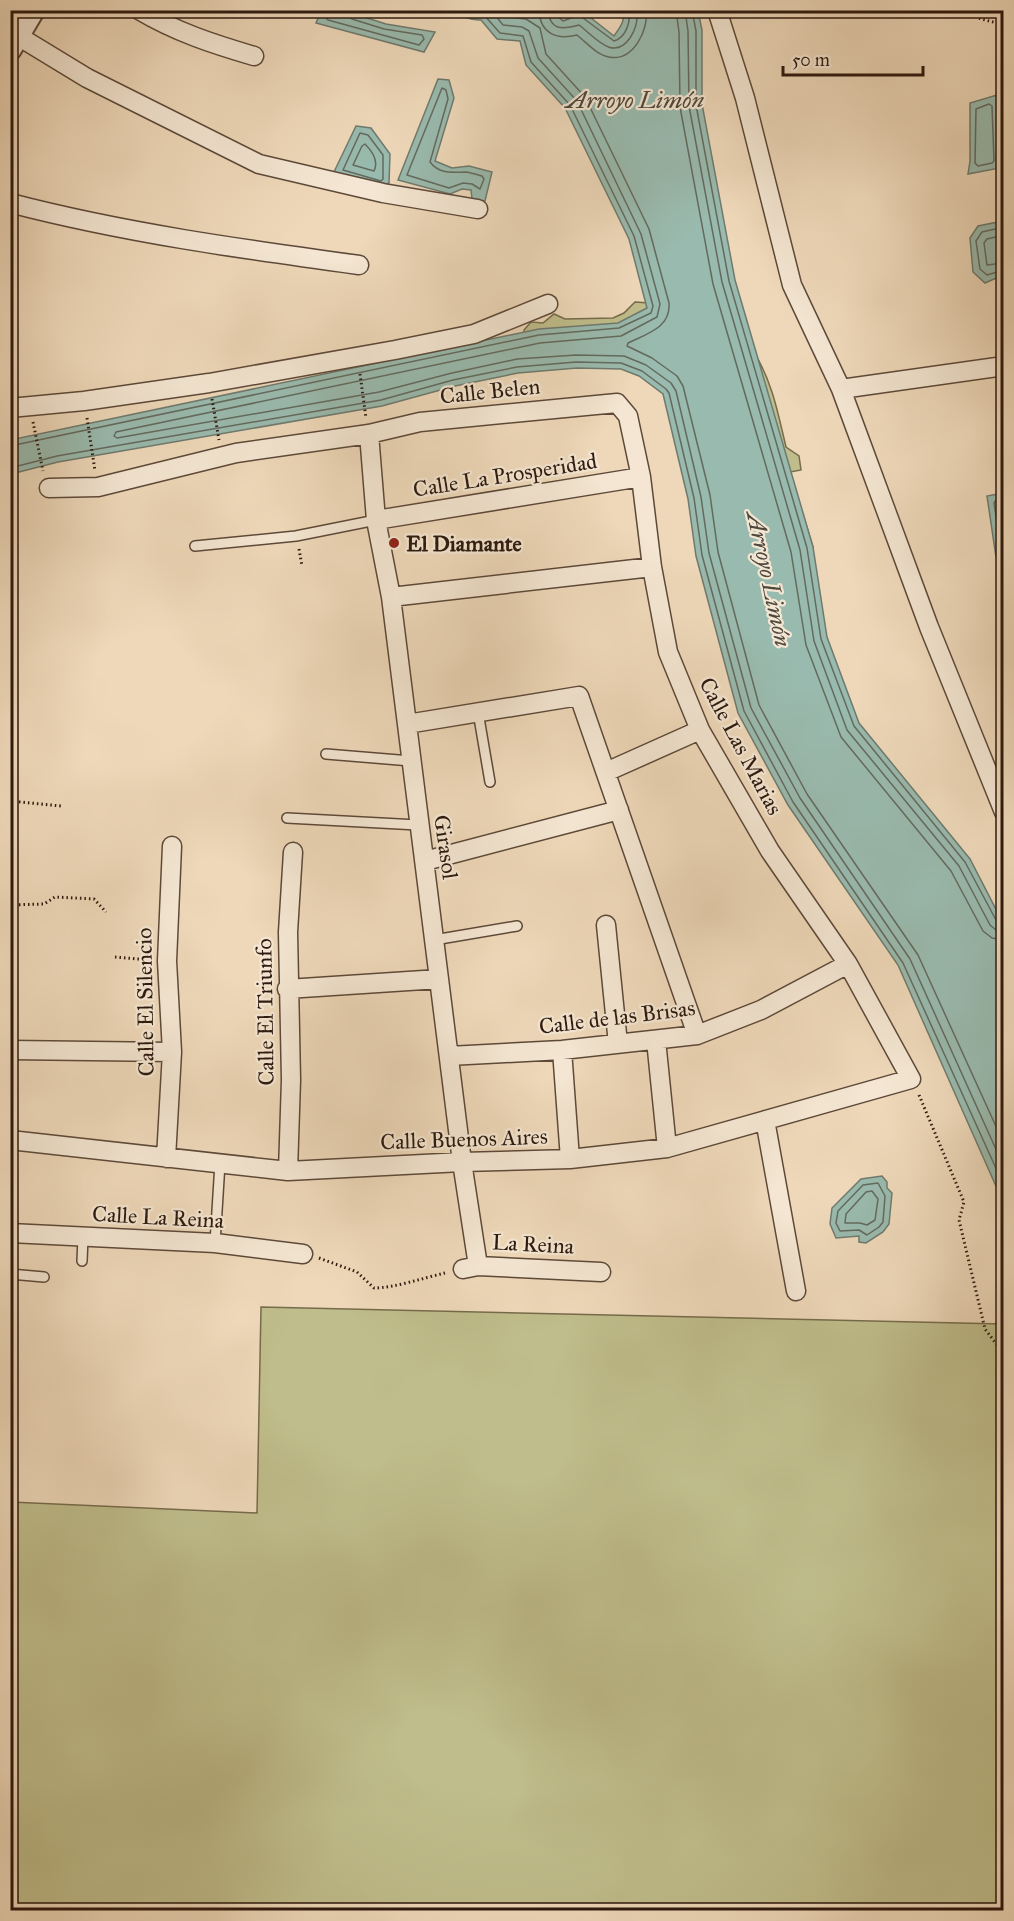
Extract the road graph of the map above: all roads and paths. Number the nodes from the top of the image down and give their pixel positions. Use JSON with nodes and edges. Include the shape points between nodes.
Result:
{"nodes":[{"id":1,"x":33,"y":10,"type":"edge"},
{"id":2,"x":139,"y":10,"type":"edge"},
{"id":3,"x":717,"y":10,"type":"edge"},
{"id":4,"x":963,"y":10,"type":"edge"},
{"id":5,"x":1004,"y":25,"type":"edge"},
{"id":6,"x":13,"y":44,"type":"edge"},
{"id":7,"x":254,"y":56,"type":"dead end"},
{"id":8,"x":10,"y":203,"type":"edge"},
{"id":9,"x":478,"y":209,"type":"dead end"},
{"id":10,"x":359,"y":265,"type":"dead end"},
{"id":11,"x":548,"y":304,"type":"dead end"},
{"id":12,"x":1004,"y":366,"type":"edge"},
{"id":13,"x":360,"y":374,"type":"dead end"},
{"id":14,"x":841,"y":389,"type":"junction"},
{"id":15,"x":210,"y":391,"type":"dead end"},
{"id":16,"x":616,"y":403,"type":"joint"},
{"id":17,"x":10,"y":408,"type":"edge"},
{"id":18,"x":87,"y":417,"type":"dead end"},
{"id":19,"x":368,"y":430,"type":"junction"},
{"id":20,"x":34,"y":432,"type":"dead end"},
{"id":21,"x":219,"y":443,"type":"dead end"},
{"id":22,"x":42,"y":468,"type":"dead end"},
{"id":23,"x":95,"y":471,"type":"dead end"},
{"id":24,"x":641,"y":477,"type":"junction"},
{"id":25,"x":49,"y":488,"type":"dead end"},
{"id":26,"x":376,"y":520,"type":"junction"},
{"id":27,"x":195,"y":546,"type":"dead end"},
{"id":28,"x":652,"y":567,"type":"junction"},
{"id":29,"x":391,"y":597,"type":"junction"},
{"id":30,"x":478,"y":712,"type":"junction"},
{"id":31,"x":407,"y":724,"type":"junction"},
{"id":32,"x":700,"y":730,"type":"junction"},
{"id":33,"x":326,"y":754,"type":"dead end"},
{"id":34,"x":411,"y":761,"type":"junction"},
{"id":35,"x":606,"y":772,"type":"junction"},
{"id":36,"x":490,"y":782,"type":"dead end"},
{"id":37,"x":10,"y":801,"type":"edge"},
{"id":38,"x":61,"y":806,"type":"dead end"},
{"id":39,"x":619,"y":810,"type":"junction"},
{"id":40,"x":1004,"y":812,"type":"edge"},
{"id":41,"x":287,"y":818,"type":"dead end"},
{"id":42,"x":418,"y":825,"type":"junction"},
{"id":43,"x":172,"y":846,"type":"dead end"},
{"id":44,"x":293,"y":852,"type":"dead end"},
{"id":45,"x":425,"y":861,"type":"junction"},
{"id":46,"x":10,"y":905,"type":"edge"},
{"id":47,"x":106,"y":912,"type":"dead end"},
{"id":48,"x":606,"y":925,"type":"dead end"},
{"id":49,"x":517,"y":926,"type":"dead end"},
{"id":50,"x":434,"y":940,"type":"junction"},
{"id":51,"x":115,"y":957,"type":"dead end"},
{"id":52,"x":167,"y":961,"type":"junction"},
{"id":53,"x":848,"y":964,"type":"junction"},
{"id":54,"x":439,"y":979,"type":"junction"},
{"id":55,"x":287,"y":989,"type":"junction"},
{"id":56,"x":697,"y":1035,"type":"junction"},
{"id":57,"x":656,"y":1040,"type":"junction"},
{"id":58,"x":618,"y":1044,"type":"junction"},
{"id":59,"x":10,"y":1050,"type":"edge"},
{"id":60,"x":562,"y":1050,"type":"junction"},
{"id":61,"x":172,"y":1052,"type":"junction"},
{"id":62,"x":449,"y":1056,"type":"junction"},
{"id":63,"x":911,"y":1079,"type":"junction"},
{"id":64,"x":765,"y":1120,"type":"junction"},
{"id":65,"x":10,"y":1140,"type":"edge"},
{"id":66,"x":667,"y":1148,"type":"junction"},
{"id":67,"x":166,"y":1158,"type":"junction"},
{"id":68,"x":570,"y":1159,"type":"junction"},
{"id":69,"x":462,"y":1162,"type":"junction"},
{"id":70,"x":220,"y":1163,"type":"junction"},
{"id":71,"x":288,"y":1171,"type":"junction"},
{"id":72,"x":10,"y":1233,"type":"edge"},
{"id":73,"x":83,"y":1237,"type":"junction"},
{"id":74,"x":215,"y":1243,"type":"junction"},
{"id":75,"x":303,"y":1254,"type":"joint"},
{"id":76,"x":82,"y":1261,"type":"dead end"},
{"id":77,"x":471,"y":1267,"type":"junction"},
{"id":78,"x":601,"y":1272,"type":"dead end"},
{"id":79,"x":10,"y":1274,"type":"edge"},
{"id":80,"x":44,"y":1277,"type":"dead end"},
{"id":81,"x":796,"y":1291,"type":"dead end"},
{"id":82,"x":1004,"y":1354,"type":"edge"}],
"edges":[{"from":1,"to":6,"type":"street"},
{"from":2,"to":7,"type":"street","via":[[199,40]]},
{"from":3,"to":14,"type":"street","via":[[745,98],[792,285]]},
{"from":4,"to":5,"type":"path"},
{"from":6,"to":9,"type":"street","via":[[259,164],[383,193]]},
{"from":8,"to":10,"type":"street","via":[[194,242]]},
{"from":11,"to":17,"type":"street","via":[[474,334],[395,350],[209,383]]},
{"from":12,"to":14,"type":"street"},
{"from":13,"to":19,"type":"path"},
{"from":14,"to":40,"type":"street","via":[[929,627]]},
{"from":15,"to":21,"type":"path"},
{"from":16,"to":19,"type":"street","name":"Calle Belen"},
{"from":16,"to":24,"type":"street","name":"Calle Las Marias","via":[[628,416]]},
{"from":18,"to":23,"type":"path"},
{"from":19,"to":25,"type":"street","name":"Calle Belen","via":[[236,453],[98,487]]},
{"from":19,"to":26,"type":"street","name":"Girasol"},
{"from":20,"to":22,"type":"path"},
{"from":24,"to":26,"type":"street","name":"Calle La Prosperidad"},
{"from":24,"to":28,"type":"street","name":"Calle Las Marias"},
{"from":26,"to":27,"type":"lane","via":[[296,536]]},
{"from":26,"to":29,"type":"street","name":"Girasol"},
{"from":28,"to":29,"type":"street"},
{"from":28,"to":32,"type":"street","name":"Calle Las Marias","via":[[668,652]]},
{"from":29,"to":31,"type":"street","name":"Girasol"},
{"from":30,"to":31,"type":"street"},
{"from":30,"to":35,"type":"street","via":[[579,696]]},
{"from":30,"to":36,"type":"lane"},
{"from":31,"to":34,"type":"street","name":"Girasol"},
{"from":32,"to":35,"type":"street"},
{"from":32,"to":53,"type":"street","name":"Calle Las Marias","via":[[770,851]]},
{"from":33,"to":34,"type":"lane"},
{"from":34,"to":42,"type":"street","name":"Girasol"},
{"from":35,"to":39,"type":"street"},
{"from":37,"to":38,"type":"path"},
{"from":39,"to":45,"type":"street"},
{"from":39,"to":56,"type":"street"},
{"from":41,"to":42,"type":"lane"},
{"from":42,"to":45,"type":"street","name":"Girasol"},
{"from":43,"to":52,"type":"street","name":"Calle El Silencio"},
{"from":44,"to":55,"type":"street","name":"Calle El Triunfo"},
{"from":45,"to":50,"type":"street","name":"Girasol"},
{"from":46,"to":47,"type":"path","via":[[44,904],[55,897],[94,899]]},
{"from":48,"to":58,"type":"street"},
{"from":49,"to":50,"type":"lane"},
{"from":50,"to":54,"type":"street","name":"Girasol"},
{"from":51,"to":52,"type":"path"},
{"from":52,"to":61,"type":"street","name":"Calle El Silencio"},
{"from":53,"to":56,"type":"street","name":"Calle de las Brisas","via":[[761,1010]]},
{"from":53,"to":63,"type":"street","name":"Calle Las Marias"},
{"from":54,"to":55,"type":"street"},
{"from":54,"to":62,"type":"street","name":"Girasol"},
{"from":55,"to":71,"type":"street","name":"Calle El Triunfo","via":[[291,1080]]},
{"from":56,"to":57,"type":"street","name":"Calle de las Brisas"},
{"from":57,"to":58,"type":"street","name":"Calle de las Brisas"},
{"from":57,"to":66,"type":"street"},
{"from":58,"to":60,"type":"street","name":"Calle de las Brisas"},
{"from":59,"to":61,"type":"street"},
{"from":60,"to":62,"type":"street","name":"Calle de las Brisas"},
{"from":60,"to":68,"type":"street"},
{"from":61,"to":67,"type":"street","name":"Calle El Silencio"},
{"from":62,"to":69,"type":"street","name":"Girasol"},
{"from":63,"to":64,"type":"street","name":"Calle Buenos Aires"},
{"from":63,"to":82,"type":"path","via":[[963,1202],[958,1220],[981,1313],[986,1329]]},
{"from":64,"to":66,"type":"street","name":"Calle Buenos Aires"},
{"from":64,"to":81,"type":"street"},
{"from":65,"to":67,"type":"street","name":"Calle Buenos Aires"},
{"from":66,"to":68,"type":"street","name":"Calle Buenos Aires"},
{"from":67,"to":70,"type":"street","name":"Calle Buenos Aires"},
{"from":68,"to":69,"type":"street","name":"Calle Buenos Aires"},
{"from":69,"to":71,"type":"street","name":"Calle Buenos Aires"},
{"from":69,"to":77,"type":"street","name":"Girasol"},
{"from":70,"to":71,"type":"street","name":"Calle Buenos Aires"},
{"from":70,"to":74,"type":"lane"},
{"from":72,"to":73,"type":"street","name":"Calle La Reina"},
{"from":73,"to":74,"type":"street","name":"Calle La Reina"},
{"from":73,"to":76,"type":"lane"},
{"from":74,"to":75,"type":"street","name":"Calle La Reina"},
{"from":75,"to":77,"type":"path","via":[[357,1272],[374,1288],[390,1288]]},
{"from":77,"to":78,"type":"street","name":"La Reina"},
{"from":79,"to":80,"type":"lane"}]}
